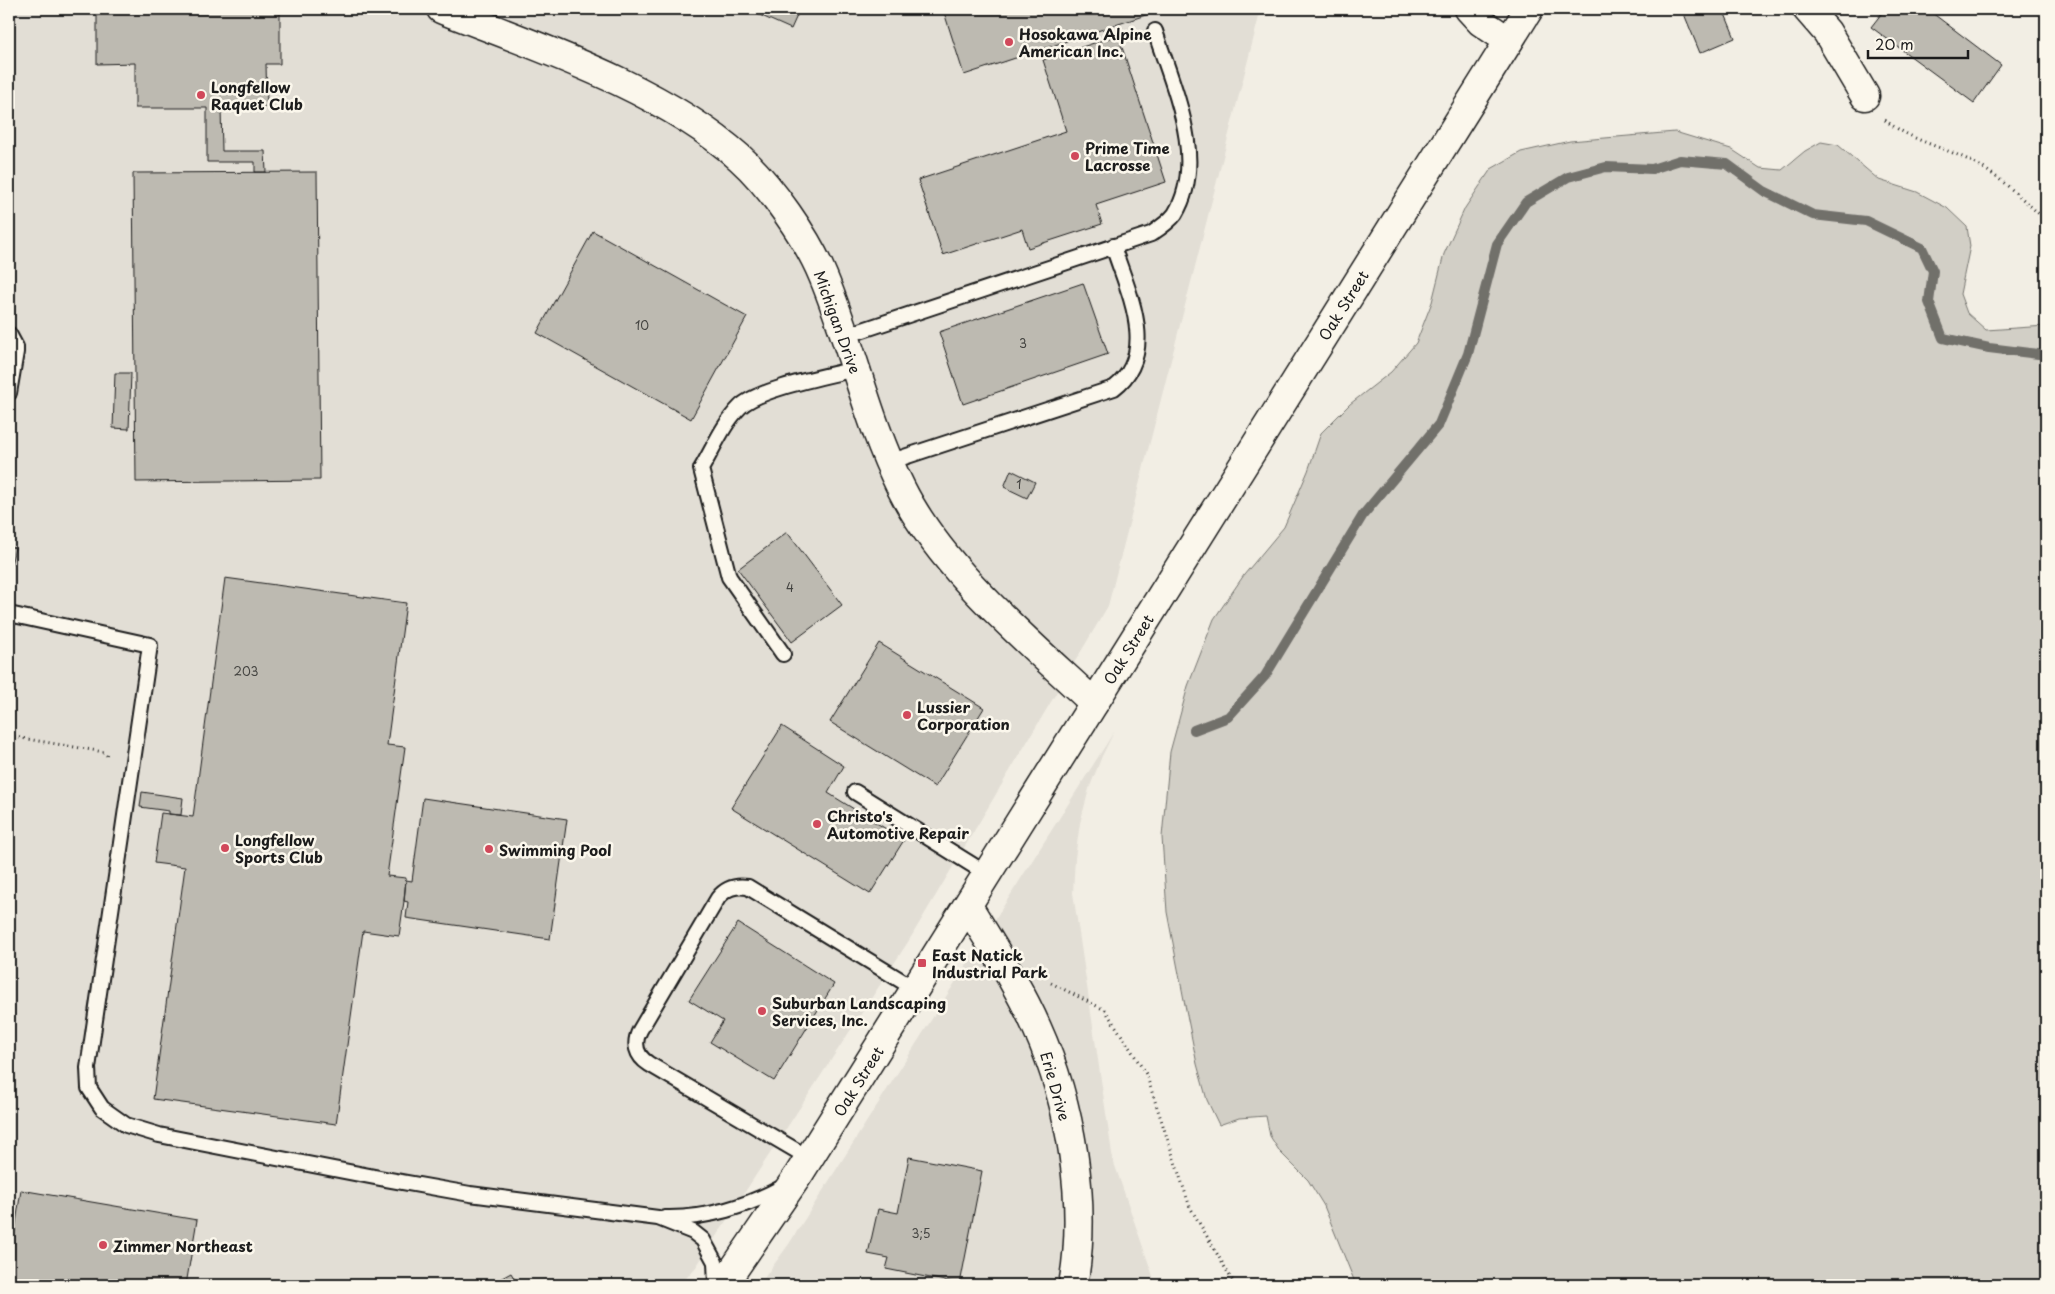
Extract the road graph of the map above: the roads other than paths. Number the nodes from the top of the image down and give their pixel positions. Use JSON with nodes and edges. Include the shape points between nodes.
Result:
{"nodes":[{"id":1,"x":441,"y":9,"type":"edge"},
{"id":2,"x":1470,"y":9,"type":"edge"},
{"id":3,"x":1529,"y":9,"type":"edge"},
{"id":4,"x":1807,"y":9,"type":"edge"},
{"id":5,"x":1155,"y":31,"type":"dead end"},
{"id":6,"x":1509,"y":41,"type":"junction"},
{"id":7,"x":1865,"y":96,"type":"road end"},
{"id":8,"x":1113,"y":246,"type":"junction"},
{"id":9,"x":9,"y":334,"type":"edge"},
{"id":10,"x":845,"y":336,"type":"junction"},
{"id":11,"x":855,"y":369,"type":"junction"},
{"id":12,"x":9,"y":393,"type":"edge"},
{"id":13,"x":890,"y":462,"type":"junction"},
{"id":14,"x":9,"y":614,"type":"edge"},
{"id":15,"x":783,"y":654,"type":"dead end"},
{"id":16,"x":1094,"y":703,"type":"junction"},
{"id":17,"x":855,"y":792,"type":"dead end"},
{"id":18,"x":987,"y":874,"type":"junction"},
{"id":19,"x":968,"y":906,"type":"junction"},
{"id":20,"x":915,"y":989,"type":"junction"},
{"id":21,"x":804,"y":1166,"type":"junction"},
{"id":22,"x":658,"y":1218,"type":"junction"},
{"id":23,"x":716,"y":1285,"type":"edge"},
{"id":24,"x":722,"y":1285,"type":"edge"},
{"id":25,"x":1073,"y":1285,"type":"edge"}],
"edges":[{"from":1,"to":10,"type":"street","name":"Michigan Drive","via":[[638,91],[696,124],[740,158],[774,196],[798,231],[822,274]]},
{"from":2,"to":6,"type":"street","via":[[1481,22]]},
{"from":3,"to":6,"type":"street","name":"Oak Street"},
{"from":4,"to":7,"type":"street","via":[[1827,32]]},
{"from":5,"to":8,"type":"lane","via":[[1188,141],[1186,186],[1174,214],[1164,225],[1152,234]]},
{"from":6,"to":16,"type":"street","name":"Oak Street"},
{"from":8,"to":10,"type":"lane"},
{"from":8,"to":13,"type":"lane","via":[[1138,324],[1137,354],[1122,382],[1114,388]]},
{"from":9,"to":12,"type":"lane","via":[[16,347]]},
{"from":10,"to":11,"type":"street","name":"Michigan Drive"},
{"from":11,"to":13,"type":"street","name":"Michigan Drive"},
{"from":11,"to":15,"type":"lane","via":[[766,393],[745,403],[729,421],[701,469],[729,577]]},
{"from":13,"to":16,"type":"street","name":"Michigan Drive","via":[[913,510],[948,559]]},
{"from":14,"to":22,"type":"lane","via":[[150,645],[88,1068],[89,1088],[102,1108],[126,1125],[159,1134],[385,1179]]},
{"from":16,"to":18,"type":"street","name":"Oak Street"},
{"from":17,"to":18,"type":"lane"},
{"from":18,"to":19,"type":"street","name":"Oak Street"},
{"from":19,"to":20,"type":"street","name":"Oak Street"},
{"from":19,"to":25,"type":"street","name":"Erie Drive","via":[[1020,993],[1054,1073],[1067,1126],[1077,1195]]},
{"from":20,"to":21,"type":"street","name":"Oak Street"},
{"from":20,"to":21,"type":"lane","via":[[748,887],[728,888],[718,898],[640,1030],[636,1039],[637,1049],[649,1064]]},
{"from":21,"to":22,"type":"lane","via":[[784,1186],[767,1196],[723,1211]]},
{"from":21,"to":24,"type":"street","name":"Oak Street"},
{"from":22,"to":23,"type":"lane","via":[[693,1232],[703,1240],[715,1262]]}]}
